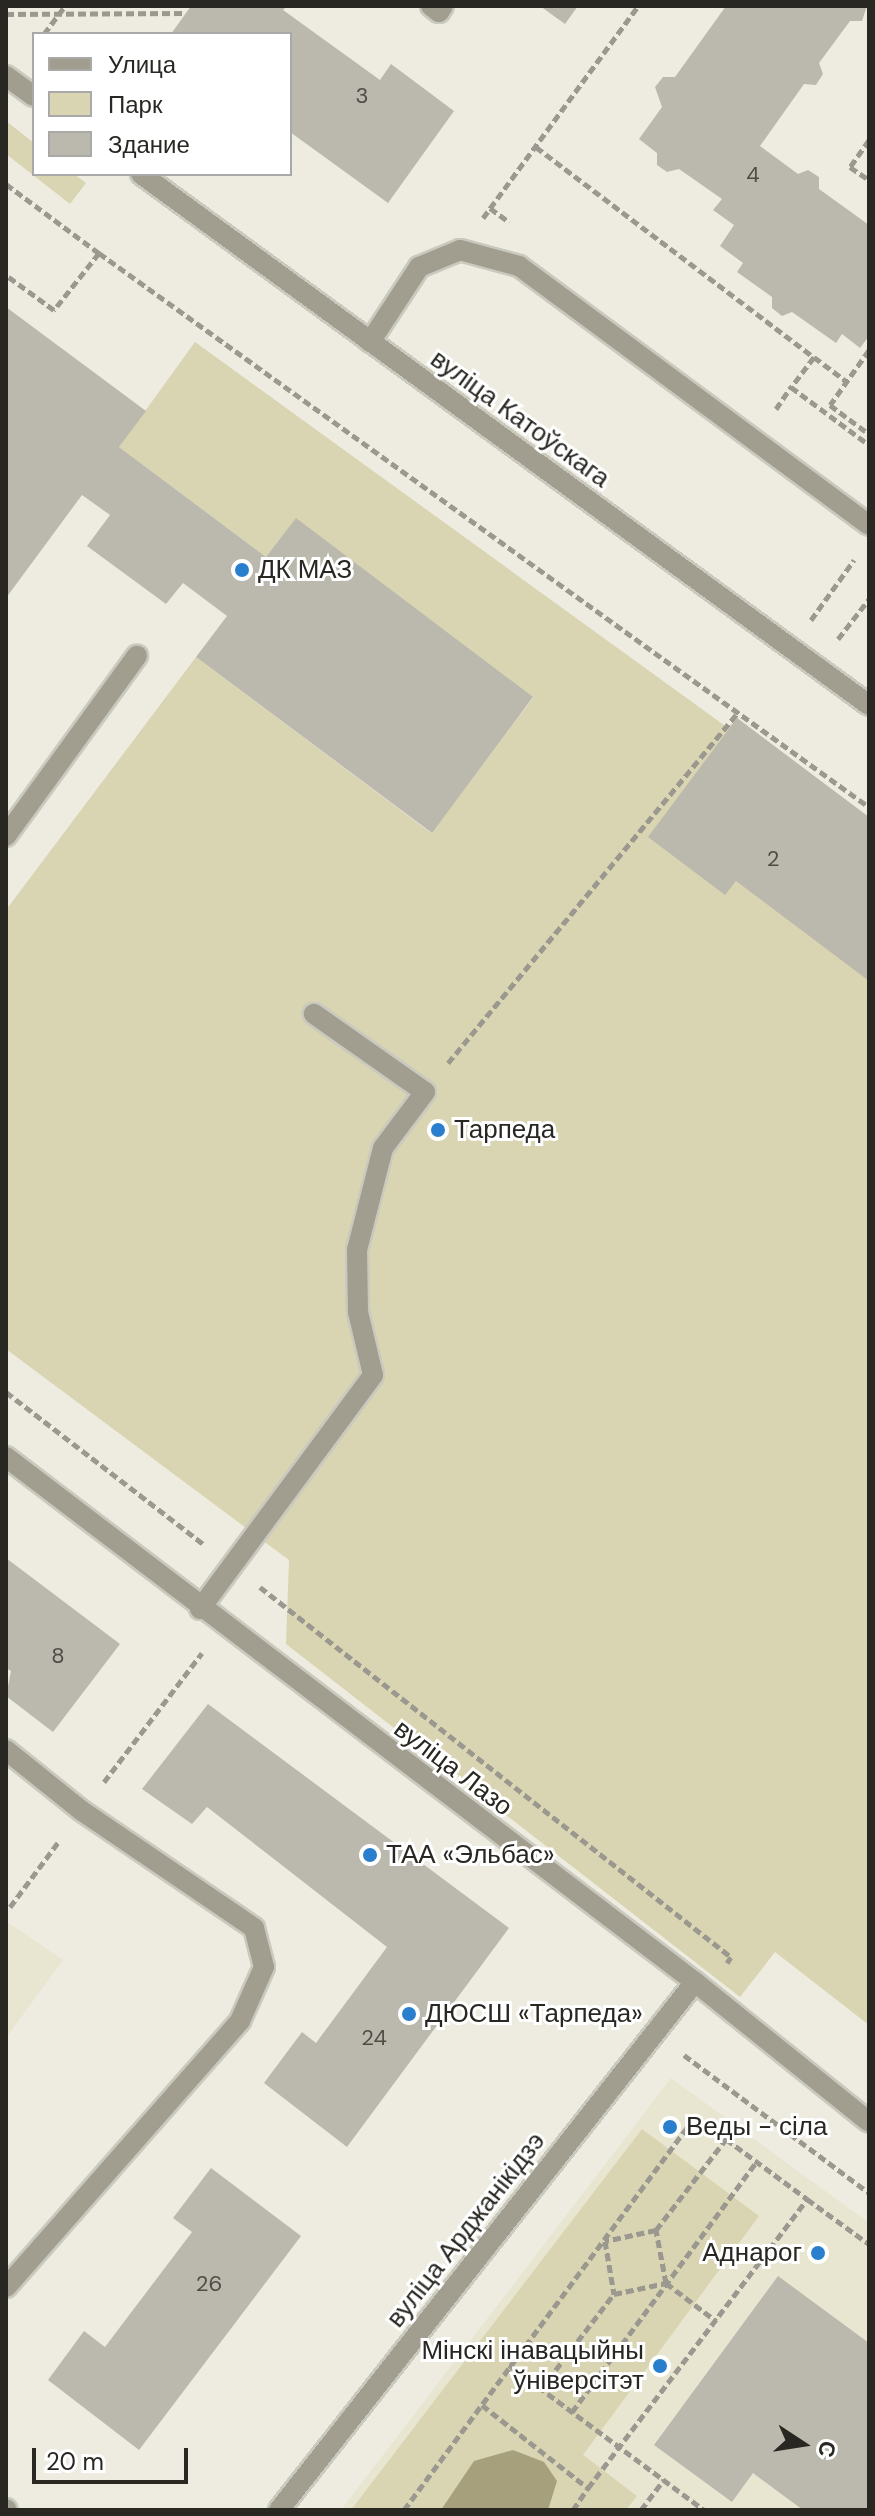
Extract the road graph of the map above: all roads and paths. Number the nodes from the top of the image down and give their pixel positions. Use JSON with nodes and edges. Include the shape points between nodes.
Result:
{"nodes":[{"id":1,"x":431,"y":6,"type":"edge"},
{"id":2,"x":443,"y":6,"type":"edge"},
{"id":3,"x":638,"y":6,"type":"edge"},
{"id":4,"x":63,"y":9,"type":"edge"},
{"id":5,"x":186,"y":13,"type":"dead end"},
{"id":6,"x":6,"y":14,"type":"edge"},
{"id":7,"x":46,"y":32,"type":"edge"},
{"id":8,"x":6,"y":76,"type":"edge"},
{"id":9,"x":32,"y":95,"type":"edge"},
{"id":10,"x":869,"y":140,"type":"edge"},
{"id":11,"x":536,"y":147,"type":"junction"},
{"id":12,"x":144,"y":176,"type":"edge"},
{"id":13,"x":869,"y":180,"type":"edge"},
{"id":14,"x":6,"y":184,"type":"edge"},
{"id":15,"x":460,"y":250,"type":"junction"},
{"id":16,"x":99,"y":253,"type":"junction"},
{"id":17,"x":6,"y":275,"type":"edge"},
{"id":18,"x":370,"y":342,"type":"junction"},
{"id":19,"x":869,"y":350,"type":"edge"},
{"id":20,"x":814,"y":357,"type":"junction"},
{"id":21,"x":846,"y":381,"type":"junction"},
{"id":22,"x":791,"y":387,"type":"junction"},
{"id":23,"x":772,"y":414,"type":"dead end"},
{"id":24,"x":869,"y":434,"type":"edge"},
{"id":25,"x":869,"y":445,"type":"edge"},
{"id":26,"x":869,"y":525,"type":"edge"},
{"id":27,"x":860,"y":552,"type":"dead end"},
{"id":28,"x":869,"y":599,"type":"edge"},
{"id":29,"x":807,"y":625,"type":"dead end"},
{"id":30,"x":834,"y":644,"type":"dead end"},
{"id":31,"x":137,"y":656,"type":"dead end"},
{"id":32,"x":869,"y":705,"type":"edge"},
{"id":33,"x":738,"y":712,"type":"junction"},
{"id":34,"x":869,"y":807,"type":"edge"},
{"id":35,"x":6,"y":836,"type":"edge"},
{"id":36,"x":314,"y":1014,"type":"dead end"},
{"id":37,"x":425,"y":1092,"type":"junction"},
{"id":38,"x":6,"y":1457,"type":"edge"},
{"id":39,"x":200,"y":1609,"type":"junction"},
{"id":40,"x":223,"y":1627,"type":"junction"},
{"id":41,"x":6,"y":1750,"type":"edge"},
{"id":42,"x":82,"y":1811,"type":"junction"},
{"id":43,"x":10,"y":1907,"type":"dead end"},
{"id":44,"x":695,"y":1982,"type":"junction"},
{"id":45,"x":869,"y":2122,"type":"edge"},
{"id":46,"x":726,"y":2139,"type":"junction"},
{"id":47,"x":756,"y":2162,"type":"junction"},
{"id":48,"x":807,"y":2199,"type":"junction"},
{"id":49,"x":656,"y":2230,"type":"junction"},
{"id":50,"x":605,"y":2241,"type":"junction"},
{"id":51,"x":869,"y":2244,"type":"edge"},
{"id":52,"x":666,"y":2283,"type":"junction"},
{"id":53,"x":6,"y":2287,"type":"edge"},
{"id":54,"x":614,"y":2294,"type":"junction"},
{"id":55,"x":716,"y":2321,"type":"junction"},
{"id":56,"x":509,"y":2365,"type":"junction"},
{"id":57,"x":541,"y":2389,"type":"junction"},
{"id":58,"x":482,"y":2405,"type":"junction"},
{"id":59,"x":572,"y":2412,"type":"junction"},
{"id":60,"x":620,"y":2449,"type":"junction"},
{"id":61,"x":664,"y":2480,"type":"junction"},
{"id":62,"x":588,"y":2488,"type":"junction"},
{"id":63,"x":279,"y":2510,"type":"edge"},
{"id":64,"x":404,"y":2510,"type":"edge"},
{"id":65,"x":573,"y":2510,"type":"edge"},
{"id":66,"x":641,"y":2510,"type":"edge"},
{"id":67,"x":704,"y":2510,"type":"edge"}],
"edges":[{"from":1,"to":2,"type":"street","via":[[439,12]]},
{"from":3,"to":11,"type":"path"},
{"from":4,"to":5,"type":"path"},
{"from":4,"to":6,"type":"path"},
{"from":4,"to":7,"type":"path"},
{"from":8,"to":9,"type":"street"},
{"from":10,"to":13,"type":"path","via":[[850,167]]},
{"from":11,"to":15,"type":"path"},
{"from":11,"to":20,"type":"path"},
{"from":12,"to":18,"type":"street","name":"вуліца Катоўскага"},
{"from":14,"to":16,"type":"path"},
{"from":15,"to":18,"type":"street","via":[[419,267]]},
{"from":15,"to":26,"type":"street","via":[[519,266]]},
{"from":16,"to":17,"type":"path","via":[[54,310]]},
{"from":16,"to":33,"type":"path"},
{"from":18,"to":32,"type":"street","name":"вуліца Катоўскага"},
{"from":19,"to":21,"type":"path"},
{"from":20,"to":21,"type":"path"},
{"from":20,"to":22,"type":"path"},
{"from":21,"to":24,"type":"path","via":[[830,405]]},
{"from":22,"to":23,"type":"path"},
{"from":22,"to":25,"type":"path"},
{"from":27,"to":29,"type":"path"},
{"from":28,"to":30,"type":"path"},
{"from":31,"to":35,"type":"street"},
{"from":33,"to":34,"type":"path"},
{"from":33,"to":37,"type":"path"},
{"from":36,"to":37,"type":"street"},
{"from":37,"to":39,"type":"street","via":[[383,1148],[357,1250],[358,1312],[373,1375]]},
{"from":38,"to":39,"type":"street","name":"вуліца Лазо"},
{"from":39,"to":40,"type":"street","name":"вуліца Лазо"},
{"from":40,"to":42,"type":"path"},
{"from":40,"to":44,"type":"street","name":"вуліца Лазо"},
{"from":41,"to":42,"type":"street"},
{"from":42,"to":43,"type":"path"},
{"from":42,"to":53,"type":"street","via":[[254,1928],[264,1967],[240,2021]]},
{"from":44,"to":45,"type":"street","name":"вуліца Лазо"},
{"from":44,"to":63,"type":"street","name":"вуліца Арджанікідзэ"},
{"from":46,"to":47,"type":"path"},
{"from":46,"to":49,"type":"path"},
{"from":46,"to":50,"type":"path","via":[[695,2117]]},
{"from":47,"to":48,"type":"path"},
{"from":47,"to":52,"type":"path"},
{"from":48,"to":51,"type":"path"},
{"from":48,"to":55,"type":"path"},
{"from":49,"to":50,"type":"path"},
{"from":49,"to":52,"type":"path"},
{"from":50,"to":54,"type":"path"},
{"from":50,"to":56,"type":"path"},
{"from":52,"to":54,"type":"path"},
{"from":52,"to":55,"type":"path"},
{"from":52,"to":59,"type":"path"},
{"from":54,"to":57,"type":"path"},
{"from":55,"to":60,"type":"path"},
{"from":56,"to":57,"type":"path"},
{"from":56,"to":58,"type":"path"},
{"from":57,"to":59,"type":"path"},
{"from":58,"to":62,"type":"path"},
{"from":58,"to":64,"type":"path"},
{"from":59,"to":60,"type":"path"},
{"from":60,"to":61,"type":"path"},
{"from":60,"to":62,"type":"path"},
{"from":61,"to":66,"type":"path"},
{"from":61,"to":67,"type":"path"},
{"from":62,"to":65,"type":"path"}]}
